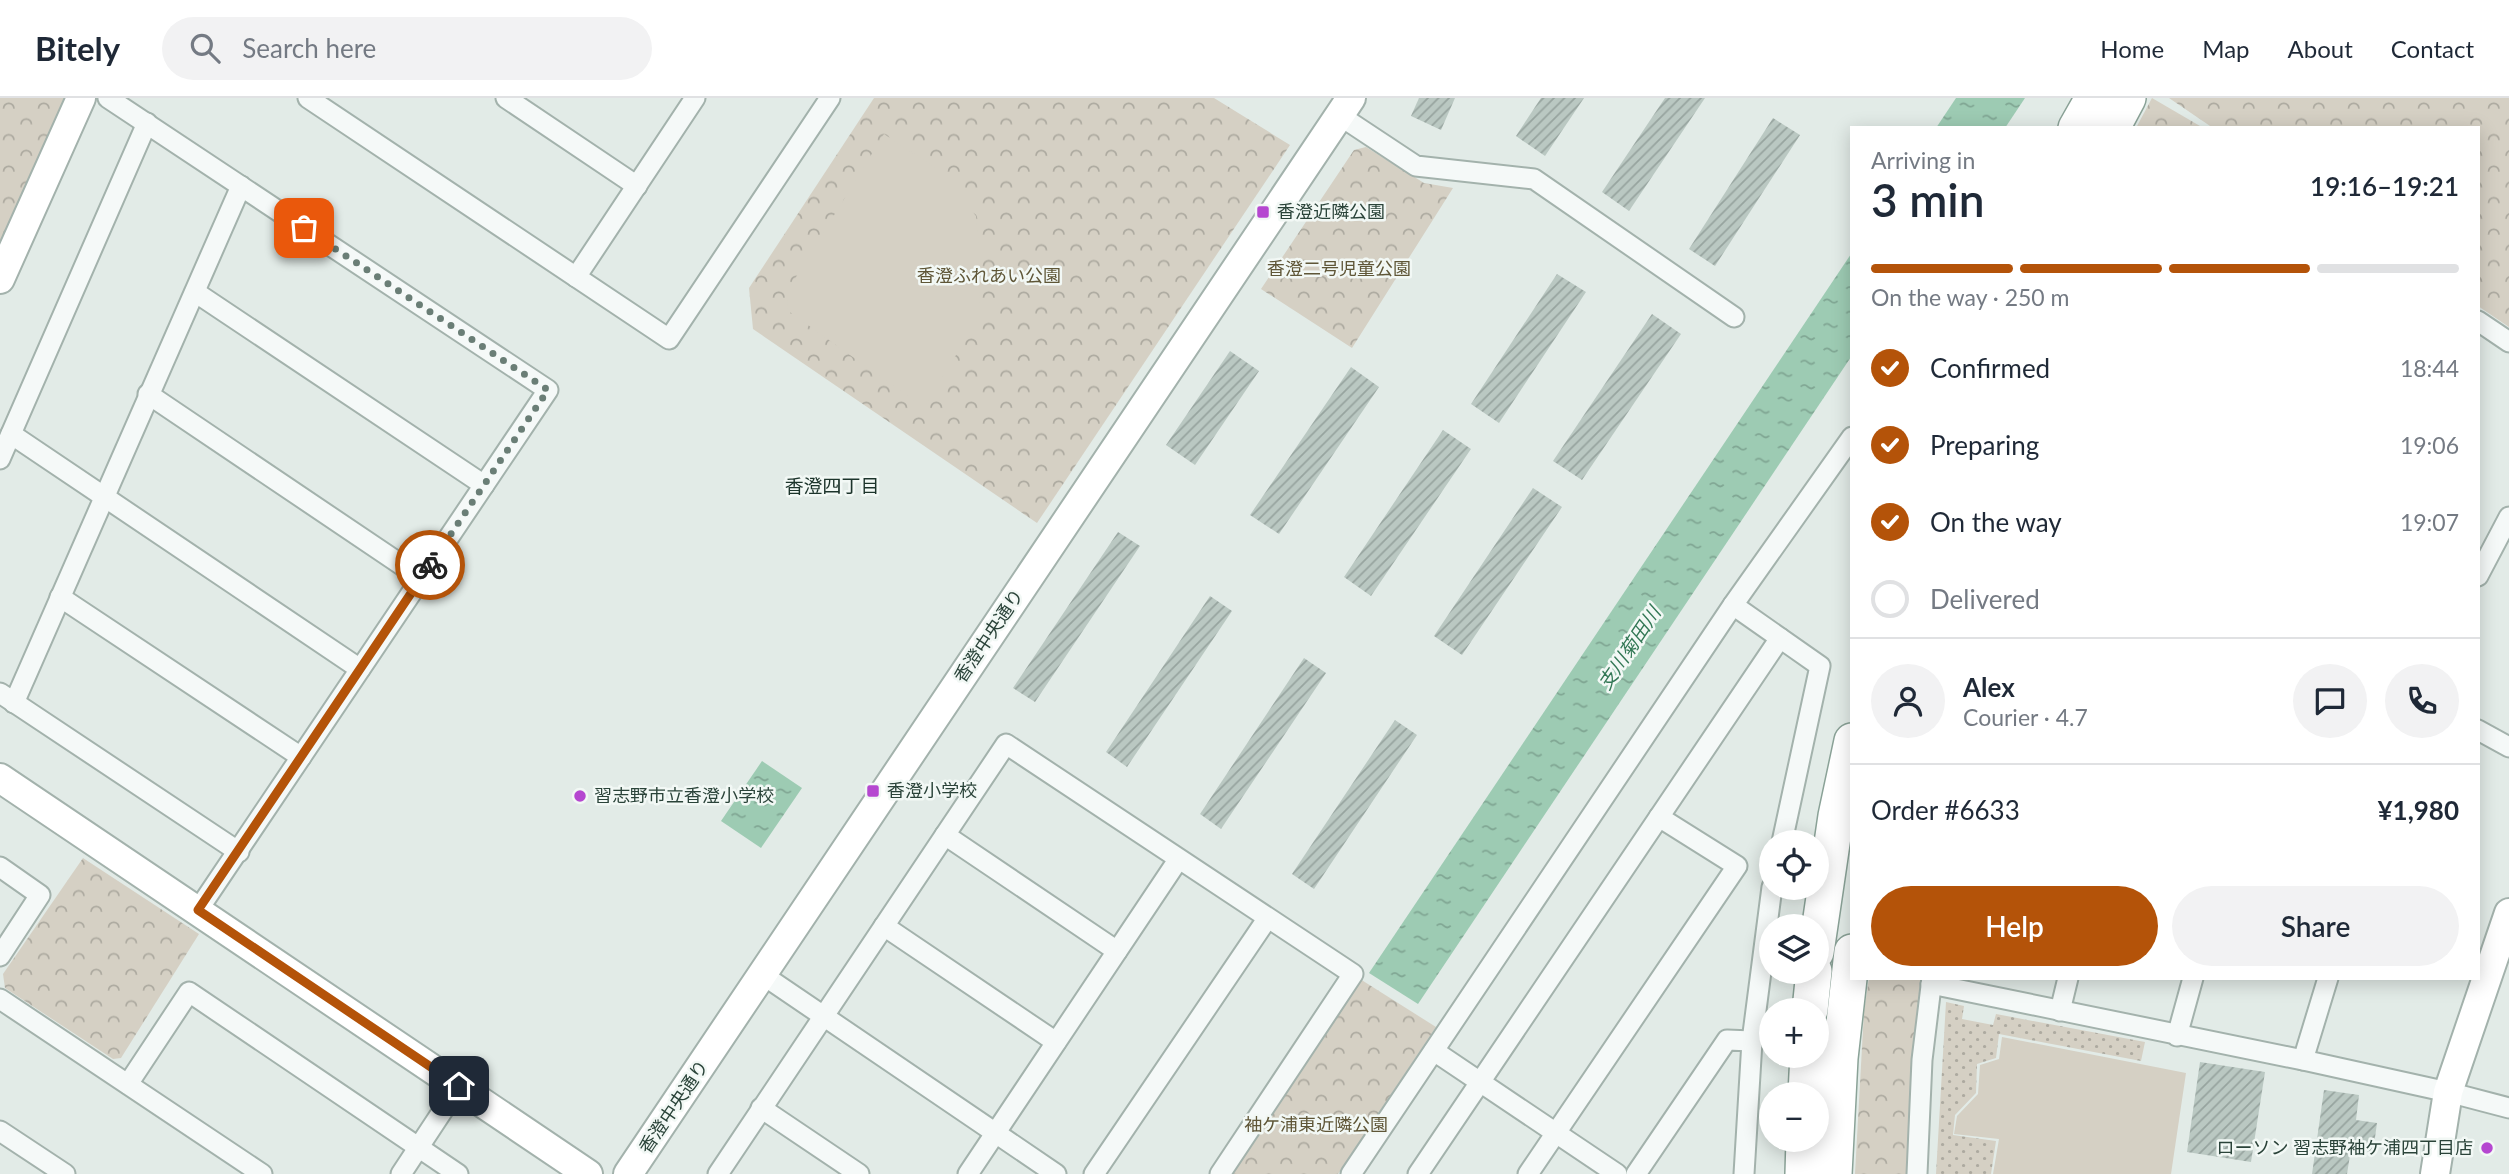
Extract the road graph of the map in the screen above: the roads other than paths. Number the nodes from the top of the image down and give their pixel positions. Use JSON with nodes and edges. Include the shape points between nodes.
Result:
{"nodes":[{"id":1,"x":80,"y":98,"type":"edge"},
{"id":2,"x":108,"y":98,"type":"edge"},
{"id":3,"x":308,"y":98,"type":"edge"},
{"id":4,"x":506,"y":98,"type":"edge"},
{"id":5,"x":695,"y":98,"type":"edge"},
{"id":6,"x":830,"y":98,"type":"edge"},
{"id":7,"x":2093,"y":98,"type":"edge"},
{"id":8,"x":2129,"y":98,"type":"edge"},
{"id":9,"x":1345,"y":106,"type":"edge"},
{"id":10,"x":147,"y":123,"type":"junction"},
{"id":11,"x":2077,"y":126,"type":"edge"},
{"id":12,"x":2113,"y":126,"type":"edge"},
{"id":13,"x":241,"y":186,"type":"junction"},
{"id":14,"x":637,"y":186,"type":"junction"},
{"id":15,"x":576,"y":277,"type":"junction"},
{"id":16,"x":0,"y":279,"type":"edge"},
{"id":17,"x":195,"y":292,"type":"junction"},
{"id":18,"x":1734,"y":317,"type":"dead end"},
{"id":19,"x":2480,"y":322,"type":"edge"},
{"id":20,"x":2509,"y":342,"type":"edge"},
{"id":21,"x":148,"y":394,"type":"junction"},
{"id":22,"x":11,"y":433,"type":"junction"},
{"id":23,"x":1850,"y":440,"type":"edge"},
{"id":24,"x":0,"y":459,"type":"edge"},
{"id":25,"x":484,"y":485,"type":"junction"},
{"id":26,"x":104,"y":496,"type":"junction"},
{"id":27,"x":2509,"y":517,"type":"edge"},
{"id":28,"x":2480,"y":572,"type":"edge"},
{"id":29,"x":421,"y":578,"type":"junction"},
{"id":30,"x":60,"y":597,"type":"junction"},
{"id":31,"x":1733,"y":606,"type":"junction"},
{"id":32,"x":1780,"y":638,"type":"junction"},
{"id":33,"x":360,"y":669,"type":"junction"},
{"id":34,"x":7,"y":698,"type":"edge"},
{"id":35,"x":2480,"y":731,"type":"edge"},
{"id":36,"x":2509,"y":747,"type":"edge"},
{"id":37,"x":1850,"y":750,"type":"edge"},
{"id":38,"x":301,"y":757,"type":"junction"},
{"id":39,"x":0,"y":778,"type":"edge"},
{"id":40,"x":1659,"y":817,"type":"junction"},
{"id":41,"x":1785,"y":830,"type":"edge"},
{"id":42,"x":945,"y":835,"type":"junction"},
{"id":43,"x":239,"y":852,"type":"junction"},
{"id":44,"x":1178,"y":860,"type":"junction"},
{"id":45,"x":0,"y":867,"type":"edge"},
{"id":46,"x":1770,"y":900,"type":"edge"},
{"id":47,"x":198,"y":910,"type":"junction"},
{"id":48,"x":2509,"y":913,"type":"edge"},
{"id":49,"x":1822,"y":914,"type":"edge"},
{"id":50,"x":1267,"y":919,"type":"junction"},
{"id":51,"x":884,"y":926,"type":"junction"},
{"id":52,"x":1117,"y":951,"type":"junction"},
{"id":53,"x":0,"y":957,"type":"edge"},
{"id":54,"x":1850,"y":970,"type":"edge"},
{"id":55,"x":763,"y":975,"type":"junction"},
{"id":56,"x":2068,"y":980,"type":"edge"},
{"id":57,"x":2192,"y":980,"type":"edge"},
{"id":58,"x":2327,"y":980,"type":"edge"},
{"id":59,"x":1931,"y":981,"type":"edge"},
{"id":60,"x":0,"y":999,"type":"edge"},
{"id":61,"x":2060,"y":1011,"type":"junction"},
{"id":62,"x":822,"y":1017,"type":"junction"},
{"id":63,"x":2177,"y":1036,"type":"junction"},
{"id":64,"x":1752,"y":1041,"type":"junction"},
{"id":65,"x":1056,"y":1042,"type":"junction"},
{"id":66,"x":1434,"y":1051,"type":"junction"},
{"id":67,"x":2303,"y":1060,"type":"junction"},
{"id":68,"x":1481,"y":1082,"type":"junction"},
{"id":69,"x":128,"y":1084,"type":"junction"},
{"id":70,"x":459,"y":1086,"type":"junction"},
{"id":71,"x":2448,"y":1091,"type":"junction"},
{"id":72,"x":761,"y":1108,"type":"junction"},
{"id":73,"x":2509,"y":1108,"type":"edge"},
{"id":74,"x":0,"y":1130,"type":"edge"},
{"id":75,"x":1557,"y":1132,"type":"junction"},
{"id":76,"x":995,"y":1133,"type":"junction"},
{"id":77,"x":419,"y":1148,"type":"junction"},
{"id":78,"x":1804,"y":1152,"type":"edge"},
{"id":79,"x":65,"y":1174,"type":"edge"},
{"id":80,"x":262,"y":1174,"type":"edge"},
{"id":81,"x":401,"y":1174,"type":"edge"},
{"id":82,"x":458,"y":1174,"type":"edge"},
{"id":83,"x":588,"y":1174,"type":"edge"},
{"id":84,"x":628,"y":1174,"type":"edge"},
{"id":85,"x":718,"y":1174,"type":"edge"},
{"id":86,"x":859,"y":1174,"type":"edge"},
{"id":87,"x":968,"y":1174,"type":"edge"},
{"id":88,"x":1056,"y":1174,"type":"edge"},
{"id":89,"x":1094,"y":1174,"type":"edge"},
{"id":90,"x":1220,"y":1174,"type":"edge"},
{"id":91,"x":1351,"y":1174,"type":"edge"},
{"id":92,"x":1418,"y":1174,"type":"edge"},
{"id":93,"x":1528,"y":1174,"type":"edge"},
{"id":94,"x":1617,"y":1174,"type":"edge"},
{"id":95,"x":1636,"y":1174,"type":"edge"},
{"id":96,"x":1744,"y":1174,"type":"edge"},
{"id":97,"x":1803,"y":1174,"type":"edge"},
{"id":98,"x":1834,"y":1174,"type":"edge"},
{"id":99,"x":1917,"y":1174,"type":"edge"},
{"id":100,"x":2435,"y":1174,"type":"edge"}],
"edges":[{"from":1,"to":16,"type":"street"},
{"from":2,"to":10,"type":"street"},
{"from":3,"to":15,"type":"street"},
{"from":4,"to":14,"type":"street"},
{"from":5,"to":14,"type":"street"},
{"from":6,"to":15,"type":"street","via":[[669,339]]},
{"from":7,"to":11,"type":"highway"},
{"from":8,"to":12,"type":"highway"},
{"from":9,"to":18,"type":"street","via":[[1416,166],[1534,179]]},
{"from":9,"to":55,"type":"street","name":"香澄中央通り"},
{"from":10,"to":13,"type":"street"},
{"from":10,"to":22,"type":"street"},
{"from":13,"to":17,"type":"street"},
{"from":13,"to":25,"type":"street","via":[[548,390]]},
{"from":14,"to":15,"type":"street"},
{"from":17,"to":21,"type":"street"},
{"from":17,"to":25,"type":"street"},
{"from":19,"to":20,"type":"street"},
{"from":21,"to":26,"type":"street"},
{"from":21,"to":29,"type":"street"},
{"from":22,"to":24,"type":"street"},
{"from":22,"to":26,"type":"street"},
{"from":23,"to":31,"type":"street"},
{"from":25,"to":29,"type":"street"},
{"from":26,"to":30,"type":"street"},
{"from":26,"to":33,"type":"street"},
{"from":27,"to":28,"type":"street"},
{"from":29,"to":33,"type":"street"},
{"from":30,"to":34,"type":"street"},
{"from":30,"to":38,"type":"street"},
{"from":31,"to":32,"type":"street"},
{"from":31,"to":66,"type":"street"},
{"from":32,"to":40,"type":"street"},
{"from":32,"to":41,"type":"street","via":[[1820,666]]},
{"from":33,"to":38,"type":"street"},
{"from":34,"to":43,"type":"street"},
{"from":35,"to":36,"type":"street"},
{"from":37,"to":49,"type":"highway"},
{"from":38,"to":43,"type":"street"},
{"from":39,"to":47,"type":"street"},
{"from":40,"to":68,"type":"street"},
{"from":40,"to":75,"type":"street","via":[[1737,866]]},
{"from":42,"to":44,"type":"street","via":[[1006,744]]},
{"from":42,"to":51,"type":"street"},
{"from":42,"to":52,"type":"street"},
{"from":43,"to":47,"type":"street"},
{"from":44,"to":50,"type":"street"},
{"from":44,"to":52,"type":"street"},
{"from":45,"to":53,"type":"street","via":[[40,895]]},
{"from":46,"to":64,"type":"street"},
{"from":47,"to":70,"type":"street"},
{"from":48,"to":71,"type":"street"},
{"from":50,"to":89,"type":"street"},
{"from":50,"to":90,"type":"street","via":[[1353,974]]},
{"from":51,"to":62,"type":"street"},
{"from":51,"to":65,"type":"street"},
{"from":52,"to":65,"type":"street"},
{"from":54,"to":98,"type":"highway"},
{"from":55,"to":62,"type":"street"},
{"from":55,"to":84,"type":"street","name":"香澄中央通り"},
{"from":56,"to":61,"type":"street"},
{"from":57,"to":63,"type":"street"},
{"from":58,"to":67,"type":"street"},
{"from":59,"to":61,"type":"street"},
{"from":59,"to":99,"type":"street"},
{"from":60,"to":69,"type":"street"},
{"from":61,"to":63,"type":"street"},
{"from":62,"to":72,"type":"street"},
{"from":62,"to":76,"type":"street"},
{"from":63,"to":67,"type":"street"},
{"from":64,"to":95,"type":"street","via":[[1727,1040]]},
{"from":64,"to":96,"type":"street"},
{"from":65,"to":76,"type":"street"},
{"from":66,"to":68,"type":"street"},
{"from":66,"to":91,"type":"street"},
{"from":67,"to":71,"type":"street"},
{"from":68,"to":75,"type":"street"},
{"from":68,"to":92,"type":"street"},
{"from":69,"to":77,"type":"street","via":[[189,992]]},
{"from":69,"to":80,"type":"street"},
{"from":70,"to":77,"type":"street"},
{"from":70,"to":83,"type":"street"},
{"from":71,"to":73,"type":"street"},
{"from":71,"to":100,"type":"street"},
{"from":72,"to":85,"type":"street"},
{"from":72,"to":86,"type":"street"},
{"from":74,"to":79,"type":"street"},
{"from":75,"to":93,"type":"street"},
{"from":75,"to":94,"type":"street"},
{"from":76,"to":87,"type":"street"},
{"from":76,"to":88,"type":"street"},
{"from":77,"to":81,"type":"street"},
{"from":77,"to":82,"type":"street"},
{"from":78,"to":97,"type":"highway"}]}
